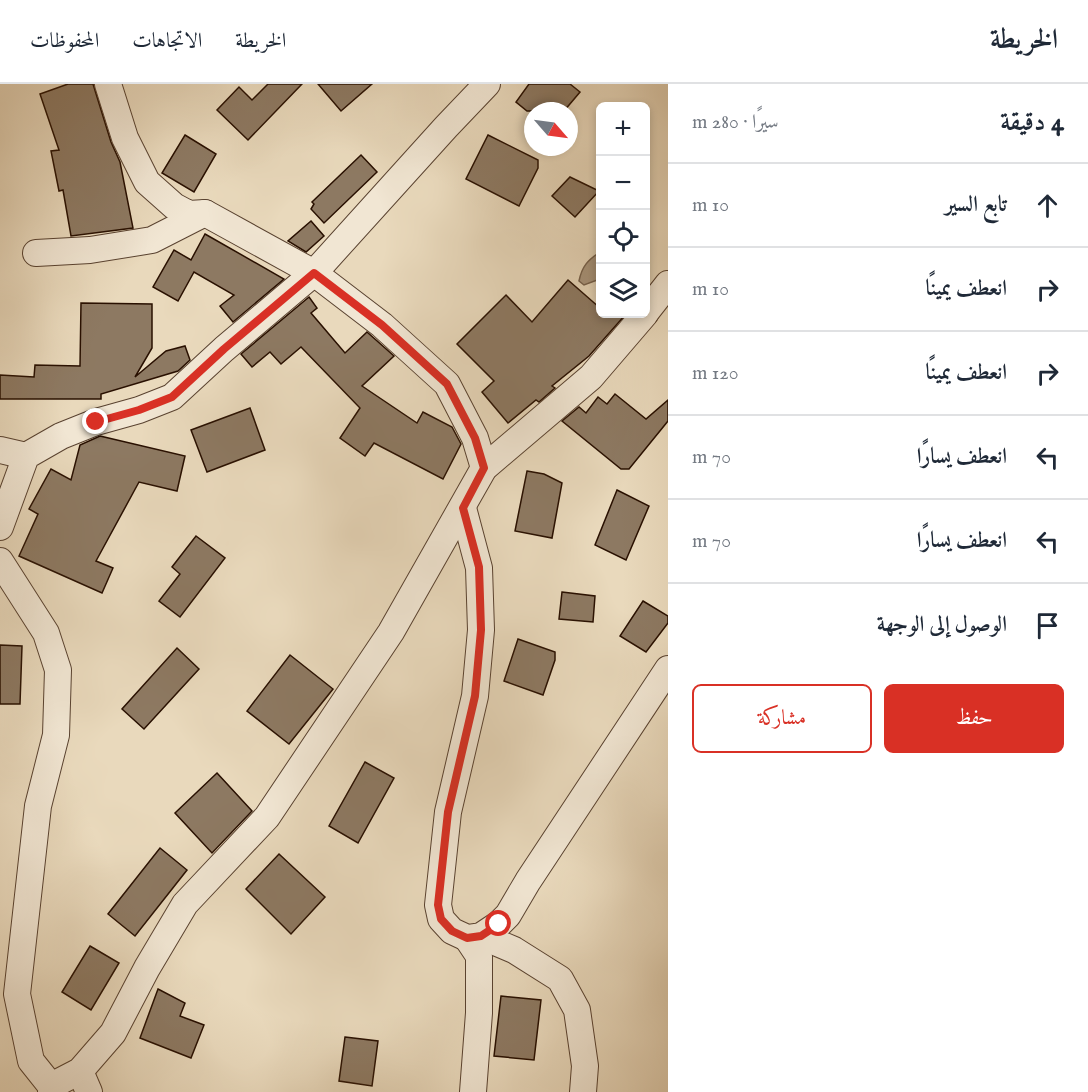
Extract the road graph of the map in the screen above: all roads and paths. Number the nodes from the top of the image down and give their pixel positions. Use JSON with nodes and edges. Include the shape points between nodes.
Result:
{"nodes":[{"id":1,"x":108,"y":84,"type":"edge"},
{"id":2,"x":487,"y":84,"type":"edge"},
{"id":3,"x":205,"y":213,"type":"junction"},
{"id":4,"x":36,"y":253,"type":"dead end"},
{"id":5,"x":314,"y":273,"type":"junction"},
{"id":6,"x":668,"y":284,"type":"edge"},
{"id":7,"x":650,"y":307,"type":"edge"},
{"id":8,"x":641,"y":318,"type":"edge"},
{"id":9,"x":0,"y":450,"type":"edge"},
{"id":10,"x":26,"y":456,"type":"junction"},
{"id":11,"x":484,"y":468,"type":"junction"},
{"id":12,"x":463,"y":508,"type":"junction"},
{"id":13,"x":0,"y":527,"type":"edge"},
{"id":14,"x":0,"y":561,"type":"edge"},
{"id":15,"x":668,"y":669,"type":"edge"},
{"id":16,"x":474,"y":937,"type":"junction"},
{"id":17,"x":9,"y":992,"type":"edge"},
{"id":18,"x":85,"y":1081,"type":"edge"},
{"id":19,"x":51,"y":1089,"type":"edge"},
{"id":20,"x":473,"y":1092,"type":"edge"},
{"id":21,"x":583,"y":1092,"type":"edge"}],
"edges":[{"from":1,"to":3,"type":"street","via":[[125,138],[147,182],[174,206],[189,214]]},
{"from":2,"to":5,"type":"street"},
{"from":3,"to":4,"type":"street","via":[[152,240],[90,250]]},
{"from":3,"to":5,"type":"street"},
{"from":5,"to":10,"type":"street","via":[[172,397],[87,425]]},
{"from":5,"to":11,"type":"street","via":[[382,325],[447,384],[475,438]]},
{"from":6,"to":7,"type":"street"},
{"from":8,"to":11,"type":"street","via":[[591,377]]},
{"from":9,"to":10,"type":"street"},
{"from":10,"to":13,"type":"street"},
{"from":11,"to":12,"type":"street"},
{"from":12,"to":16,"type":"street","via":[[479,567],[481,630],[475,696],[448,812],[438,905],[441,919],[452,931]]},
{"from":12,"to":18,"type":"street","via":[[391,632],[267,817],[185,904]]},
{"from":14,"to":17,"type":"street","via":[[46,633],[57,670],[56,735],[38,806]]},
{"from":15,"to":16,"type":"street","via":[[508,915]]},
{"from":16,"to":20,"type":"street","via":[[479,956],[480,1013]]},
{"from":16,"to":21,"type":"street","via":[[514,950],[560,979],[577,1010],[585,1066]]},
{"from":17,"to":19,"type":"street","via":[[31,1061]]},
{"from":18,"to":19,"type":"street"}]}
